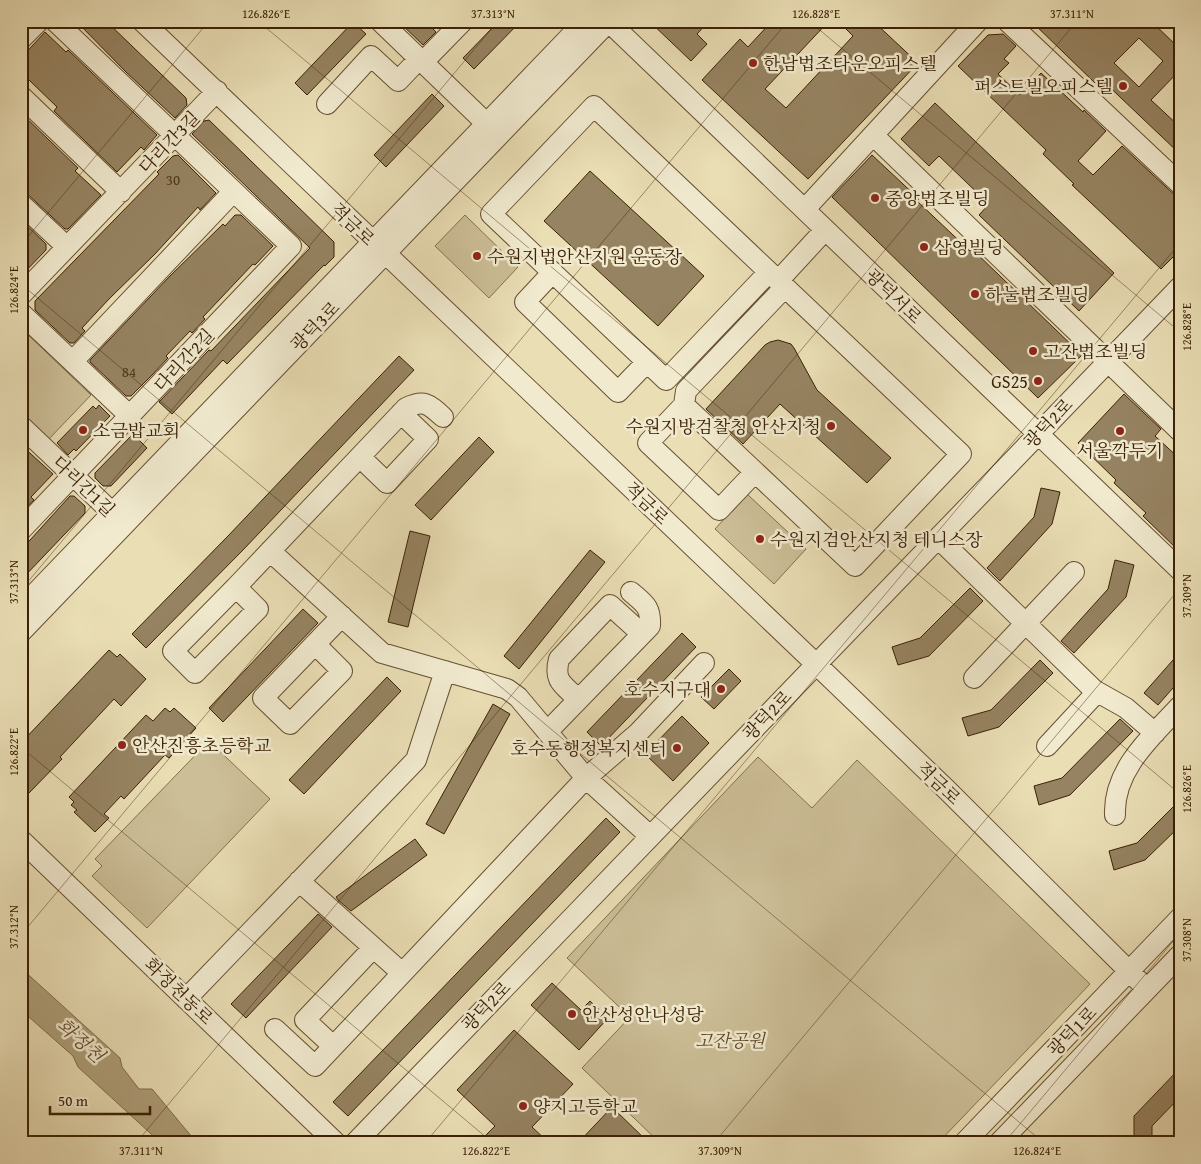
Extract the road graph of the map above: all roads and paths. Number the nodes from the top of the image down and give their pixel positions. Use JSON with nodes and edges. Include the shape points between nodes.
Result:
{"nodes":[{"id":1,"x":38,"y":21,"type":"edge"},
{"id":2,"x":55,"y":21,"type":"edge"},
{"id":3,"x":142,"y":21,"type":"edge"},
{"id":4,"x":380,"y":21,"type":"edge"},
{"id":5,"x":585,"y":21,"type":"edge"},
{"id":6,"x":978,"y":21,"type":"edge"},
{"id":7,"x":1007,"y":21,"type":"edge"},
{"id":8,"x":459,"y":22,"type":"edge"},
{"id":9,"x":608,"y":22,"type":"edge"},
{"id":10,"x":21,"y":39,"type":"edge"},
{"id":11,"x":421,"y":60,"type":"junction"},
{"id":12,"x":217,"y":91,"type":"junction"},
{"id":13,"x":21,"y":96,"type":"edge"},
{"id":14,"x":327,"y":104,"type":"dead end"},
{"id":15,"x":487,"y":124,"type":"junction"},
{"id":16,"x":873,"y":135,"type":"junction"},
{"id":17,"x":175,"y":136,"type":"junction"},
{"id":18,"x":1180,"y":184,"type":"edge"},
{"id":19,"x":121,"y":192,"type":"junction"},
{"id":20,"x":233,"y":192,"type":"junction"},
{"id":21,"x":21,"y":204,"type":"edge"},
{"id":22,"x":805,"y":209,"type":"junction"},
{"id":23,"x":825,"y":230,"type":"junction"},
{"id":24,"x":67,"y":247,"type":"junction"},
{"id":25,"x":378,"y":248,"type":"junction"},
{"id":26,"x":553,"y":272,"type":"junction"},
{"id":27,"x":777,"y":280,"type":"junction"},
{"id":28,"x":1180,"y":287,"type":"edge"},
{"id":29,"x":21,"y":295,"type":"edge"},
{"id":30,"x":21,"y":313,"type":"edge"},
{"id":31,"x":72,"y":361,"type":"junction"},
{"id":32,"x":647,"y":362,"type":"junction"},
{"id":33,"x":1108,"y":362,"type":"junction"},
{"id":34,"x":684,"y":405,"type":"junction"},
{"id":35,"x":401,"y":413,"type":"junction"},
{"id":36,"x":131,"y":417,"type":"junction"},
{"id":37,"x":443,"y":417,"type":"dead end"},
{"id":38,"x":21,"y":426,"type":"edge"},
{"id":39,"x":1180,"y":431,"type":"edge"},
{"id":40,"x":1038,"y":434,"type":"junction"},
{"id":41,"x":360,"y":457,"type":"junction"},
{"id":42,"x":755,"y":472,"type":"junction"},
{"id":43,"x":73,"y":476,"type":"junction"},
{"id":44,"x":119,"y":519,"type":"junction"},
{"id":45,"x":21,"y":530,"type":"edge"},
{"id":46,"x":938,"y":538,"type":"junction"},
{"id":47,"x":270,"y":551,"type":"junction"},
{"id":48,"x":1180,"y":570,"type":"edge"},
{"id":49,"x":1074,"y":572,"type":"dead end"},
{"id":50,"x":236,"y":587,"type":"dead end"},
{"id":51,"x":631,"y":592,"type":"dead end"},
{"id":52,"x":21,"y":608,"type":"edge"},
{"id":53,"x":342,"y":616,"type":"junction"},
{"id":54,"x":1025,"y":624,"type":"junction"},
{"id":55,"x":21,"y":632,"type":"edge"},
{"id":56,"x":642,"y":634,"type":"junction"},
{"id":57,"x":315,"y":644,"type":"dead end"},
{"id":58,"x":704,"y":663,"type":"dead end"},
{"id":59,"x":816,"y":664,"type":"junction"},
{"id":60,"x":445,"y":671,"type":"junction"},
{"id":61,"x":974,"y":678,"type":"dead end"},
{"id":62,"x":1097,"y":692,"type":"junction"},
{"id":63,"x":578,"y":699,"type":"junction"},
{"id":64,"x":1180,"y":706,"type":"edge"},
{"id":65,"x":547,"y":732,"type":"junction"},
{"id":66,"x":1154,"y":733,"type":"junction"},
{"id":67,"x":1048,"y":746,"type":"dead end"},
{"id":68,"x":586,"y":778,"type":"junction"},
{"id":69,"x":1115,"y":815,"type":"dead end"},
{"id":70,"x":650,"y":836,"type":"junction"},
{"id":71,"x":21,"y":840,"type":"edge"},
{"id":72,"x":299,"y":881,"type":"junction"},
{"id":73,"x":1180,"y":918,"type":"edge"},
{"id":74,"x":373,"y":948,"type":"junction"},
{"id":75,"x":1180,"y":954,"type":"edge"},
{"id":76,"x":1128,"y":972,"type":"junction"},
{"id":77,"x":402,"y":973,"type":"junction"},
{"id":78,"x":1147,"y":989,"type":"junction"},
{"id":79,"x":186,"y":999,"type":"junction"},
{"id":80,"x":275,"y":1029,"type":"dead end"},
{"id":81,"x":333,"y":1046,"type":"junction"},
{"id":82,"x":336,"y":1143,"type":"edge"},
{"id":83,"x":355,"y":1143,"type":"edge"},
{"id":84,"x":964,"y":1143,"type":"edge"},
{"id":85,"x":999,"y":1143,"type":"edge"}],
"edges":[{"from":1,"to":10,"type":"street"},
{"from":2,"to":17,"type":"street","name":"다리간2길"},
{"from":3,"to":12,"type":"street","name":"적금로"},
{"from":4,"to":11,"type":"street"},
{"from":5,"to":15,"type":"street","name":"광덕3로"},
{"from":6,"to":16,"type":"street"},
{"from":7,"to":18,"type":"street"},
{"from":8,"to":11,"type":"street"},
{"from":9,"to":22,"type":"street","name":"광덕서로"},
{"from":9,"to":25,"type":"street","name":"광덕3로"},
{"from":11,"to":14,"type":"street","via":[[398,82],[371,56]]},
{"from":11,"to":15,"type":"street"},
{"from":12,"to":17,"type":"street","name":"다리간3길"},
{"from":12,"to":25,"type":"street","name":"적금로"},
{"from":13,"to":19,"type":"street"},
{"from":15,"to":25,"type":"street","name":"광덕3로"},
{"from":16,"to":22,"type":"street"},
{"from":16,"to":33,"type":"street"},
{"from":17,"to":19,"type":"street","name":"다리간3길"},
{"from":17,"to":20,"type":"street","name":"다리간2길"},
{"from":19,"to":24,"type":"street","name":"다리간3길"},
{"from":20,"to":31,"type":"street"},
{"from":20,"to":36,"type":"street","name":"다리간2길","via":[[291,246]]},
{"from":21,"to":24,"type":"street"},
{"from":22,"to":23,"type":"street","name":"광덕서로"},
{"from":23,"to":27,"type":"street"},
{"from":23,"to":40,"type":"street","name":"광덕서로"},
{"from":24,"to":29,"type":"street","name":"다리간3길"},
{"from":25,"to":44,"type":"street","name":"광덕3로"},
{"from":25,"to":59,"type":"street","name":"적금로"},
{"from":26,"to":27,"type":"street","via":[[491,214],[594,106]]},
{"from":26,"to":32,"type":"street"},
{"from":26,"to":32,"type":"street","via":[[525,302],[618,392]]},
{"from":27,"to":32,"type":"street","via":[[666,380]]},
{"from":27,"to":34,"type":"street","via":[[686,391]]},
{"from":27,"to":42,"type":"street","via":[[961,454],[855,566]]},
{"from":28,"to":33,"type":"street","name":"광덕2로"},
{"from":30,"to":31,"type":"street"},
{"from":31,"to":36,"type":"street"},
{"from":33,"to":39,"type":"street"},
{"from":33,"to":40,"type":"street","name":"광덕2로"},
{"from":34,"to":42,"type":"street"},
{"from":34,"to":42,"type":"street","via":[[648,443],[719,510]]},
{"from":35,"to":37,"type":"street","via":[[416,403],[424,403]]},
{"from":35,"to":41,"type":"street"},
{"from":35,"to":41,"type":"street","via":[[428,439],[422,446],[387,482]]},
{"from":36,"to":43,"type":"street","name":"다리간2길"},
{"from":38,"to":43,"type":"street","name":"다리간1길"},
{"from":40,"to":46,"type":"street","name":"광덕2로"},
{"from":40,"to":48,"type":"street","name":"광덕서로"},
{"from":41,"to":47,"type":"street"},
{"from":43,"to":44,"type":"street","name":"다리간1길"},
{"from":43,"to":45,"type":"street","name":"다리간2길"},
{"from":44,"to":52,"type":"street","name":"광덕3로"},
{"from":44,"to":55,"type":"street","name":"광덕3로"},
{"from":46,"to":54,"type":"street"},
{"from":46,"to":59,"type":"street","name":"광덕2로"},
{"from":47,"to":50,"type":"street"},
{"from":47,"to":53,"type":"street"},
{"from":49,"to":54,"type":"street"},
{"from":51,"to":56,"type":"street","via":[[648,607],[650,626]]},
{"from":53,"to":57,"type":"street"},
{"from":53,"to":60,"type":"street","via":[[382,653]]},
{"from":54,"to":61,"type":"street"},
{"from":54,"to":62,"type":"street"},
{"from":56,"to":63,"type":"street"},
{"from":56,"to":63,"type":"street","via":[[610,605],[559,659],[558,679]]},
{"from":58,"to":68,"type":"street","via":[[638,733]]},
{"from":59,"to":70,"type":"street","name":"광덕2로"},
{"from":59,"to":76,"type":"street","name":"적금로"},
{"from":60,"to":65,"type":"street","via":[[506,689],[518,697]]},
{"from":60,"to":72,"type":"street","via":[[416,760]]},
{"from":62,"to":66,"type":"street","via":[[1126,708]]},
{"from":62,"to":67,"type":"street"},
{"from":63,"to":65,"type":"street"},
{"from":64,"to":66,"type":"street"},
{"from":65,"to":68,"type":"street"},
{"from":66,"to":69,"type":"street","via":[[1121,779]]},
{"from":68,"to":70,"type":"street"},
{"from":68,"to":77,"type":"street"},
{"from":70,"to":83,"type":"street","name":"광덕2로"},
{"from":71,"to":79,"type":"street","name":"화정천동로"},
{"from":72,"to":74,"type":"street"},
{"from":72,"to":79,"type":"street"},
{"from":73,"to":76,"type":"street","name":"광덕1로"},
{"from":74,"to":77,"type":"street"},
{"from":74,"to":81,"type":"street","via":[[305,1020]]},
{"from":75,"to":78,"type":"street","name":"광덕1로"},
{"from":76,"to":78,"type":"street","name":"적금로"},
{"from":76,"to":84,"type":"street","name":"광덕1로"},
{"from":77,"to":81,"type":"street"},
{"from":78,"to":85,"type":"street","name":"광덕1로"},
{"from":79,"to":82,"type":"street","name":"화정천동로"},
{"from":80,"to":81,"type":"street","via":[[315,1066]]}]}
